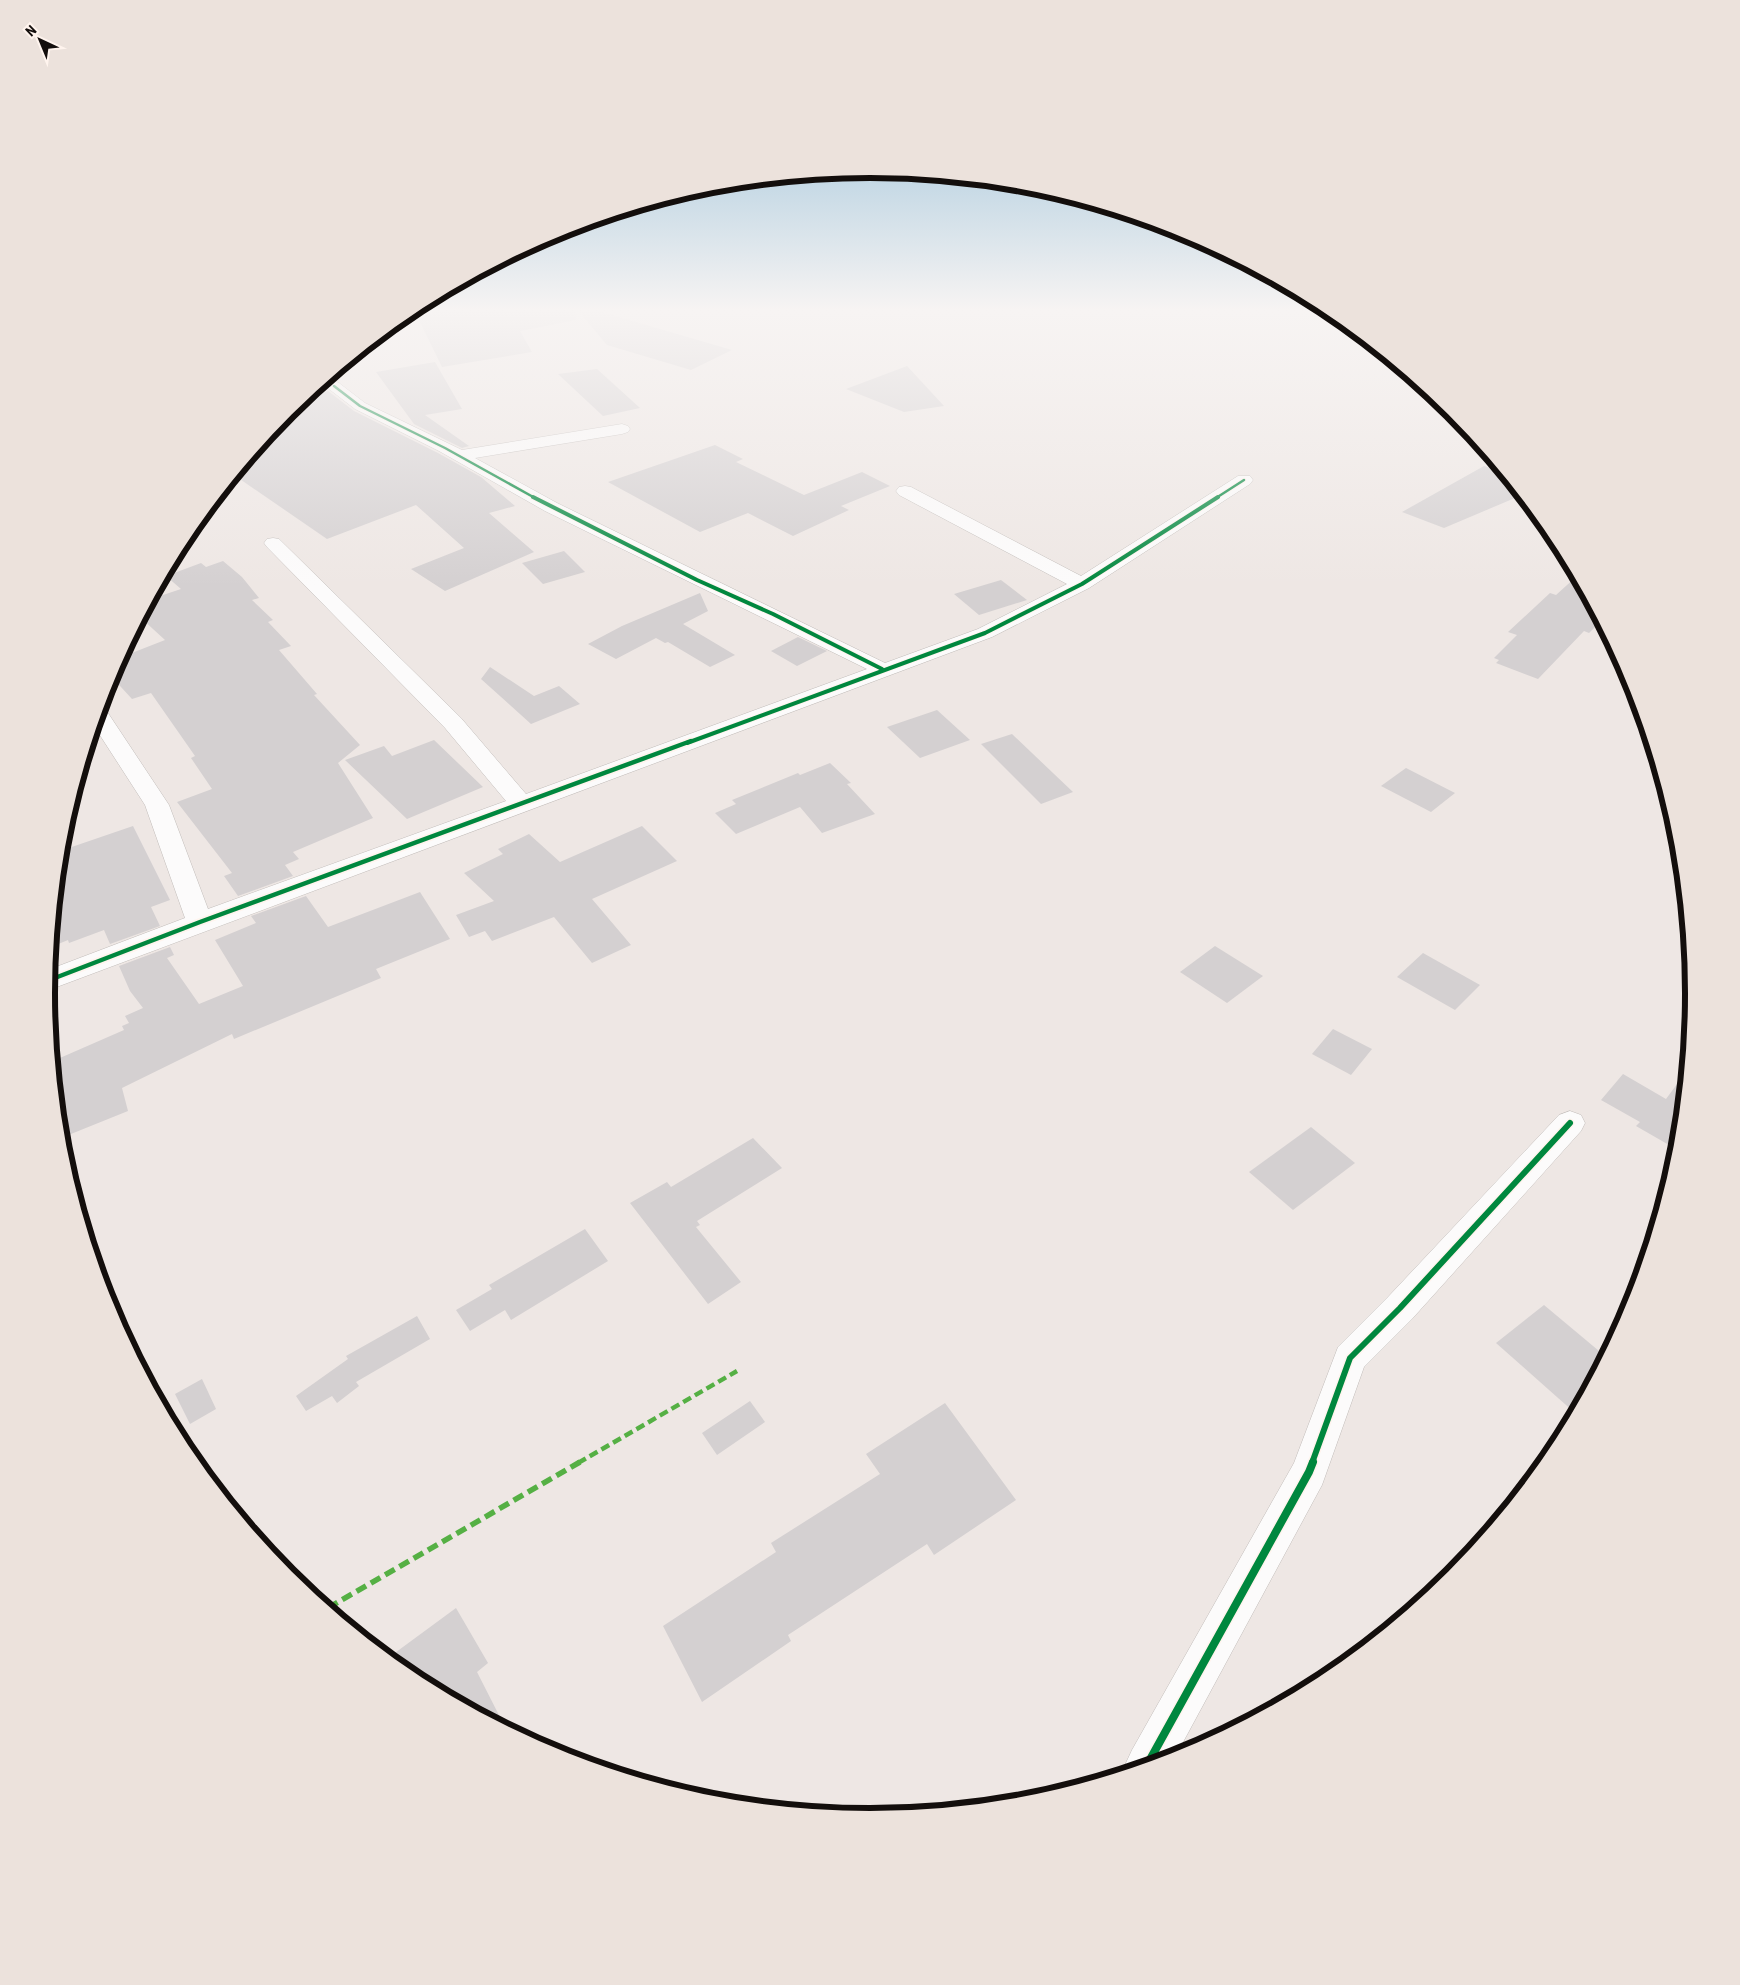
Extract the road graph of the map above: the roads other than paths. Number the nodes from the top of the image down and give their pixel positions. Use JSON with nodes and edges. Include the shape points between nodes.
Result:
{"nodes":[{"id":1,"x":353,"y":401,"type":"edge"},
{"id":2,"x":622,"y":429,"type":"dead end"},
{"id":3,"x":458,"y":456,"type":"junction"},
{"id":4,"x":1244,"y":480,"type":"dead end"},
{"id":5,"x":905,"y":492,"type":"dead end"},
{"id":6,"x":273,"y":543,"type":"dead end"},
{"id":7,"x":1082,"y":584,"type":"junction"},
{"id":8,"x":882,"y":669,"type":"junction"},
{"id":9,"x":102,"y":721,"type":"edge"},
{"id":10,"x":521,"y":803,"type":"junction"},
{"id":11,"x":200,"y":922,"type":"junction"},
{"id":12,"x":56,"y":978,"type":"edge"},
{"id":13,"x":1570,"y":1123,"type":"dead end"},
{"id":14,"x":1152,"y":1757,"type":"edge"}],
"edges":[{"from":1,"to":3,"type":"street"},
{"from":2,"to":3,"type":"street"},
{"from":3,"to":8,"type":"street","via":[[697,580]]},
{"from":4,"to":7,"type":"street"},
{"from":5,"to":7,"type":"street"},
{"from":6,"to":10,"type":"street","via":[[453,723]]},
{"from":7,"to":8,"type":"street","via":[[985,633]]},
{"from":8,"to":10,"type":"street"},
{"from":9,"to":11,"type":"street","via":[[157,805]]},
{"from":10,"to":11,"type":"street"},
{"from":11,"to":12,"type":"street"},
{"from":13,"to":14,"type":"street","via":[[1350,1358],[1309,1472]]}]}
